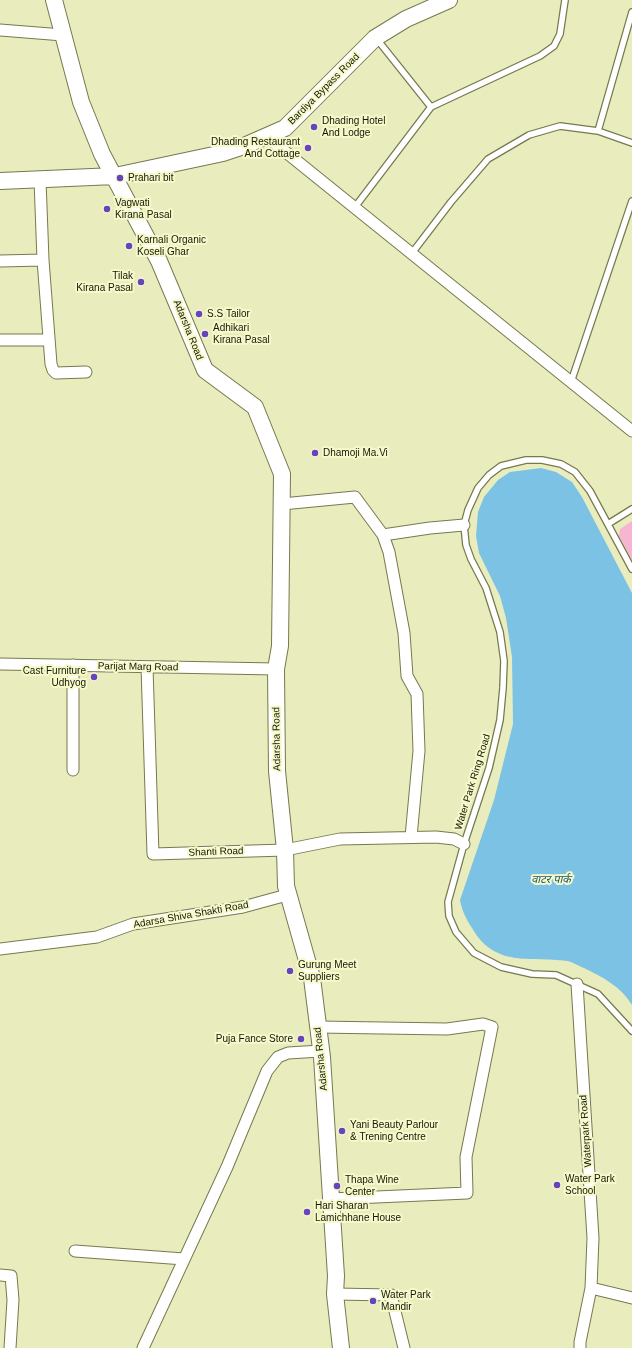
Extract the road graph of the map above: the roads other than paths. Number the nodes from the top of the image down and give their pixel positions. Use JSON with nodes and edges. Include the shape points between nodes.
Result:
{"nodes":[{"id":1,"x":54,"y":0,"type":"edge"},
{"id":2,"x":449,"y":0,"type":"edge"},
{"id":3,"x":565,"y":0,"type":"edge"},
{"id":4,"x":632,"y":12,"type":"edge"},
{"id":5,"x":0,"y":30,"type":"edge"},
{"id":6,"x":63,"y":35,"type":"junction"},
{"id":7,"x":375,"y":38,"type":"junction"},
{"id":8,"x":431,"y":107,"type":"junction"},
{"id":9,"x":598,"y":131,"type":"junction"},
{"id":10,"x":267,"y":137,"type":"junction"},
{"id":11,"x":632,"y":143,"type":"edge"},
{"id":12,"x":115,"y":176,"type":"junction"},
{"id":13,"x":40,"y":180,"type":"junction"},
{"id":14,"x":0,"y":182,"type":"edge"},
{"id":15,"x":632,"y":201,"type":"edge"},
{"id":16,"x":354,"y":207,"type":"junction"},
{"id":17,"x":412,"y":254,"type":"junction"},
{"id":18,"x":43,"y":260,"type":"junction"},
{"id":19,"x":0,"y":261,"type":"edge"},
{"id":20,"x":0,"y":340,"type":"edge"},
{"id":21,"x":48,"y":340,"type":"junction"},
{"id":22,"x":86,"y":372,"type":"dead end"},
{"id":23,"x":571,"y":382,"type":"junction"},
{"id":24,"x":632,"y":431,"type":"edge"},
{"id":25,"x":282,"y":504,"type":"junction"},
{"id":26,"x":632,"y":509,"type":"edge"},
{"id":27,"x":608,"y":524,"type":"junction"},
{"id":28,"x":464,"y":525,"type":"junction"},
{"id":29,"x":383,"y":535,"type":"junction"},
{"id":30,"x":632,"y":569,"type":"edge"},
{"id":31,"x":0,"y":664,"type":"edge"},
{"id":32,"x":73,"y":665,"type":"junction"},
{"id":33,"x":147,"y":667,"type":"junction"},
{"id":34,"x":276,"y":669,"type":"junction"},
{"id":35,"x":73,"y":770,"type":"dead end"},
{"id":36,"x":411,"y":837,"type":"junction"},
{"id":37,"x":464,"y":844,"type":"junction"},
{"id":38,"x":285,"y":850,"type":"junction"},
{"id":39,"x":287,"y":895,"type":"junction"},
{"id":40,"x":0,"y":948,"type":"edge"},
{"id":41,"x":577,"y":984,"type":"junction"},
{"id":42,"x":318,"y":1027,"type":"junction"},
{"id":43,"x":632,"y":1031,"type":"edge"},
{"id":44,"x":321,"y":1051,"type":"junction"},
{"id":45,"x":331,"y":1199,"type":"junction"},
{"id":46,"x":75,"y":1251,"type":"dead end"},
{"id":47,"x":184,"y":1259,"type":"junction"},
{"id":48,"x":0,"y":1276,"type":"edge"},
{"id":49,"x":591,"y":1288,"type":"junction"},
{"id":50,"x":335,"y":1294,"type":"junction"},
{"id":51,"x":632,"y":1298,"type":"edge"},
{"id":52,"x":10,"y":1348,"type":"edge"},
{"id":53,"x":143,"y":1348,"type":"edge"},
{"id":54,"x":342,"y":1348,"type":"edge"},
{"id":55,"x":404,"y":1348,"type":"edge"},
{"id":56,"x":580,"y":1348,"type":"edge"}],
"edges":[{"from":1,"to":6,"type":"main road","name":"Adarsha Road"},
{"from":2,"to":7,"type":"main road","name":"Bardiya Bypass Road","via":[[406,18]]},
{"from":3,"to":8,"type":"lane","via":[[560,34],[554,46],[540,56]]},
{"from":4,"to":9,"type":"lane"},
{"from":5,"to":6,"type":"street"},
{"from":6,"to":12,"type":"main road","name":"Adarsha Road","via":[[81,102],[102,154]]},
{"from":7,"to":8,"type":"lane"},
{"from":7,"to":10,"type":"main road","name":"Bardiya Bypass Road","via":[[285,128]]},
{"from":8,"to":16,"type":"lane"},
{"from":9,"to":11,"type":"lane"},
{"from":9,"to":17,"type":"lane","via":[[560,126],[529,135],[488,159],[451,202]]},
{"from":10,"to":12,"type":"main road","name":"Bardiya Bypass Road","via":[[223,153]]},
{"from":10,"to":16,"type":"street"},
{"from":12,"to":13,"type":"main road","name":"Bardiya Bypass Road"},
{"from":12,"to":25,"type":"main road","name":"Adarsha Road","via":[[160,261],[205,370],[255,407],[282,474]]},
{"from":13,"to":14,"type":"main road","name":"Bardiya Bypass Road"},
{"from":13,"to":18,"type":"street"},
{"from":15,"to":23,"type":"lane"},
{"from":16,"to":17,"type":"street"},
{"from":17,"to":23,"type":"street"},
{"from":18,"to":19,"type":"street"},
{"from":18,"to":21,"type":"street"},
{"from":20,"to":21,"type":"street"},
{"from":21,"to":22,"type":"street","via":[[53,370]]},
{"from":23,"to":24,"type":"street"},
{"from":25,"to":29,"type":"street","via":[[355,497]]},
{"from":25,"to":34,"type":"main road","name":"Adarsha Road","via":[[280,646]]},
{"from":26,"to":27,"type":"lane"},
{"from":27,"to":28,"type":"lane","name":"Water Park Ring Road","via":[[590,491],[575,472],[561,464],[526,460],[501,466],[489,475],[478,488]]},
{"from":27,"to":30,"type":"lane","name":"Water Park Ring Road"},
{"from":28,"to":29,"type":"street"},
{"from":28,"to":37,"type":"lane","name":"Water Park Ring Road","via":[[466,545],[486,588],[500,632],[504,661],[500,720],[489,768]]},
{"from":29,"to":36,"type":"street","via":[[389,552],[404,633],[407,676],[417,694],[419,751]]},
{"from":31,"to":32,"type":"street","name":"Parijat Marg Road"},
{"from":32,"to":33,"type":"street","name":"Parijat Marg Road"},
{"from":32,"to":35,"type":"street"},
{"from":33,"to":34,"type":"street","name":"Parijat Marg Road"},
{"from":33,"to":38,"type":"street","name":"Shanti Road","via":[[153,854]]},
{"from":34,"to":38,"type":"main road","name":"Adarsha Road","via":[[277,771]]},
{"from":36,"to":37,"type":"street","name":"Shanti Road","via":[[436,836],[454,839]]},
{"from":36,"to":38,"type":"street","name":"Shanti Road","via":[[340,839]]},
{"from":37,"to":41,"type":"lane","name":"Water Park Ring Road","via":[[448,902],[449,916],[463,941],[474,953],[501,968],[532,974],[556,975]]},
{"from":38,"to":39,"type":"main road","name":"Adarsha Road"},
{"from":39,"to":40,"type":"street","name":"Adarsa Shiva Shakti Road","via":[[243,906],[133,924],[97,937]]},
{"from":39,"to":42,"type":"main road","name":"Adarsha Road","via":[[312,978]]},
{"from":41,"to":43,"type":"lane","name":"Water Park Ring Road","via":[[598,994]]},
{"from":41,"to":49,"type":"street","name":"Waterpark Road","via":[[593,1238]]},
{"from":42,"to":44,"type":"main road","name":"Adarsha Road"},
{"from":42,"to":45,"type":"street","via":[[447,1029],[483,1024],[492,1027],[466,1157],[466,1193]]},
{"from":44,"to":45,"type":"main road","name":"Adarsha Road"},
{"from":44,"to":47,"type":"street","via":[[288,1053],[278,1057],[267,1070],[227,1167]]},
{"from":45,"to":50,"type":"main road","name":"Adarsha Road"},
{"from":46,"to":47,"type":"street"},
{"from":47,"to":53,"type":"street"},
{"from":48,"to":52,"type":"street","via":[[11,1276],[13,1300]]},
{"from":49,"to":51,"type":"street"},
{"from":49,"to":56,"type":"street","name":"Waterpark Road"},
{"from":50,"to":54,"type":"main road","name":"Adarsha Road"},
{"from":50,"to":55,"type":"street","via":[[391,1295]]}]}
